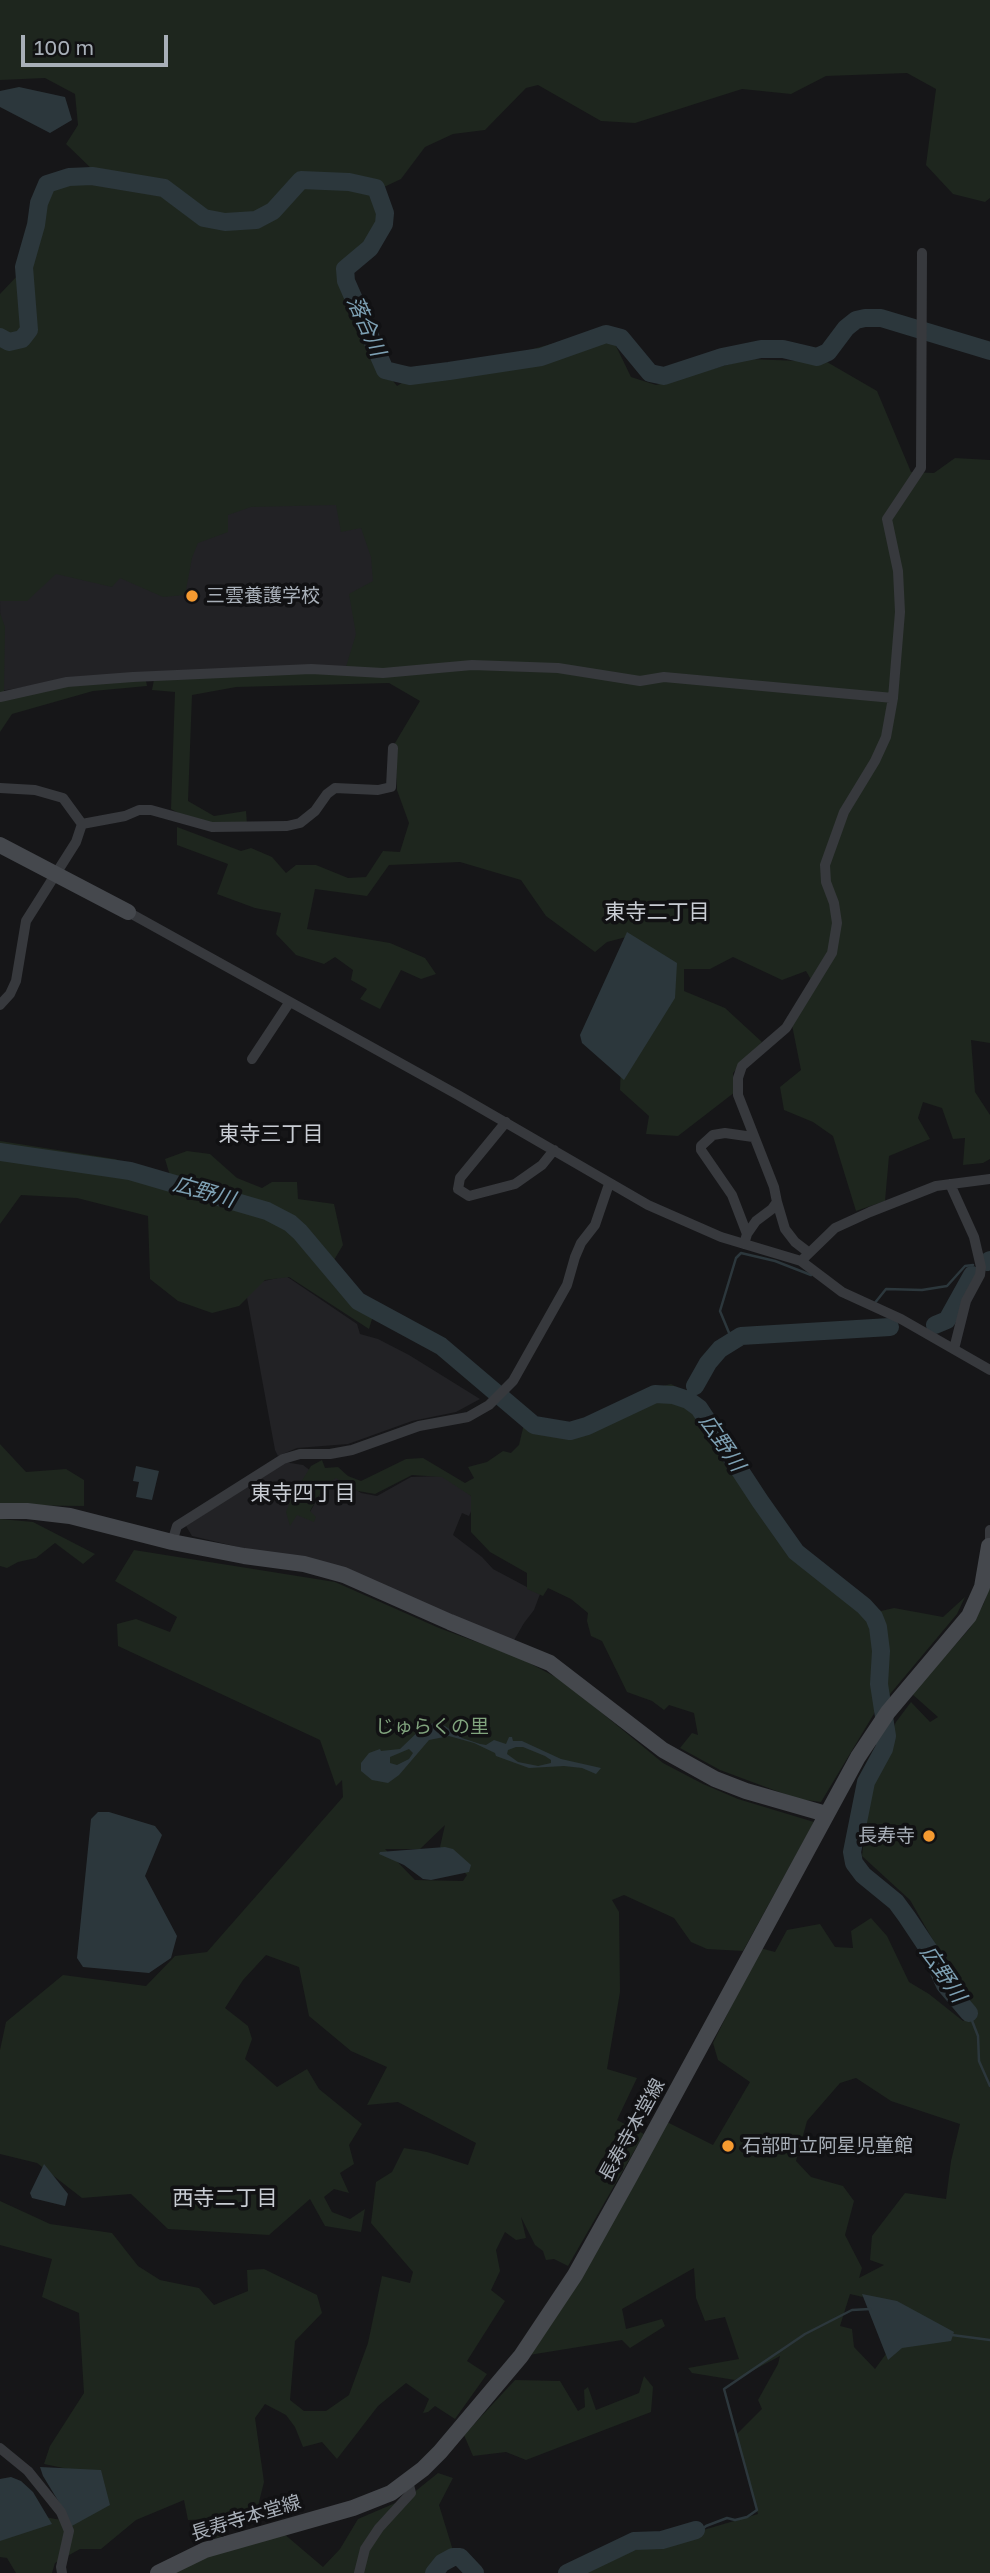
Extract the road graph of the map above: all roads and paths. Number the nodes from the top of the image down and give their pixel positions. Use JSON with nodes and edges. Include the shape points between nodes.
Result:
{"nodes":[{"id":1,"x":922,"y":253,"type":"dead end"},
{"id":2,"x":0,"y":697,"type":"edge"},
{"id":3,"x":893,"y":698,"type":"junction"},
{"id":4,"x":393,"y":748,"type":"dead end"},
{"id":5,"x":0,"y":789,"type":"edge"},
{"id":6,"x":82,"y":824,"type":"junction"},
{"id":7,"x":0,"y":845,"type":"edge"},
{"id":8,"x":56,"y":876,"type":"junction"},
{"id":9,"x":128,"y":912,"type":"joint"},
{"id":10,"x":289,"y":1003,"type":"junction"},
{"id":11,"x":0,"y":1005,"type":"edge"},
{"id":12,"x":252,"y":1059,"type":"dead end"},
{"id":13,"x":506,"y":1122,"type":"junction"},
{"id":14,"x":753,"y":1137,"type":"junction"},
{"id":15,"x":554,"y":1150,"type":"junction"},
{"id":16,"x":990,"y":1179,"type":"edge"},
{"id":17,"x":609,"y":1184,"type":"junction"},
{"id":18,"x":950,"y":1184,"type":"junction"},
{"id":19,"x":777,"y":1202,"type":"junction"},
{"id":20,"x":746,"y":1239,"type":"junction"},
{"id":21,"x":808,"y":1252,"type":"junction"},
{"id":22,"x":801,"y":1261,"type":"junction"},
{"id":23,"x":954,"y":1349,"type":"junction"},
{"id":24,"x":990,"y":1370,"type":"edge"},
{"id":25,"x":0,"y":1511,"type":"edge"},
{"id":26,"x":990,"y":1541,"type":"edge"},
{"id":27,"x":172,"y":1542,"type":"junction"},
{"id":28,"x":826,"y":1814,"type":"junction"},
{"id":29,"x":0,"y":2448,"type":"edge"},
{"id":30,"x":408,"y":2482,"type":"junction"},
{"id":31,"x":62,"y":2573,"type":"edge"},
{"id":32,"x":158,"y":2573,"type":"edge"},
{"id":33,"x":359,"y":2573,"type":"edge"}],
"edges":[{"from":1,"to":3,"type":"street","via":[[921,467],[887,519],[898,571],[900,612]]},
{"from":2,"to":3,"type":"street","via":[[67,682],[133,677],[310,669],[394,672],[472,665],[558,668],[640,681],[664,677]]},
{"from":3,"to":14,"type":"street","via":[[886,737],[844,812],[825,865],[837,923],[832,953],[786,1028],[742,1066],[738,1078],[737,1095]]},
{"from":4,"to":6,"type":"street","via":[[391,787],[335,788],[300,823],[212,827],[139,810]]},
{"from":5,"to":6,"type":"street","via":[[35,790],[63,798]]},
{"from":6,"to":8,"type":"street"},
{"from":7,"to":8,"type":"main road"},
{"from":8,"to":9,"type":"main road"},
{"from":8,"to":11,"type":"street","via":[[26,921],[16,981]]},
{"from":9,"to":10,"type":"street"},
{"from":10,"to":12,"type":"street"},
{"from":10,"to":13,"type":"street"},
{"from":13,"to":15,"type":"street"},
{"from":13,"to":15,"type":"street","via":[[460,1178],[458,1189],[468,1196],[515,1184]]},
{"from":14,"to":19,"type":"street"},
{"from":14,"to":20,"type":"street","via":[[713,1135],[701,1150],[732,1195]]},
{"from":15,"to":17,"type":"street"},
{"from":16,"to":18,"type":"street"},
{"from":17,"to":20,"type":"street","via":[[694,1227]]},
{"from":17,"to":27,"type":"street","via":[[567,1285],[513,1381],[489,1405],[468,1417],[419,1426],[352,1450],[283,1459],[177,1526]]},
{"from":18,"to":21,"type":"street","via":[[835,1228]]},
{"from":18,"to":23,"type":"street","via":[[974,1237],[981,1267],[966,1301]]},
{"from":19,"to":20,"type":"street"},
{"from":19,"to":21,"type":"street","via":[[785,1230]]},
{"from":20,"to":22,"type":"street"},
{"from":21,"to":22,"type":"street"},
{"from":22,"to":23,"type":"street","via":[[842,1292]]},
{"from":23,"to":24,"type":"street"},
{"from":25,"to":27,"type":"main road","via":[[70,1516]]},
{"from":26,"to":28,"type":"main road","name":"長寿寺本堂線","via":[[982,1587],[969,1616],[875,1730]]},
{"from":27,"to":28,"type":"main road","via":[[344,1575],[550,1663],[663,1750],[715,1779]]},
{"from":28,"to":30,"type":"main road","name":"長寿寺本堂線","via":[[575,2275],[521,2356],[447,2444]]},
{"from":29,"to":31,"type":"street","via":[[28,2471],[61,2512],[69,2531]]},
{"from":30,"to":32,"type":"main road","name":"長寿寺本堂線","via":[[374,2501],[205,2550]]},
{"from":30,"to":33,"type":"street","via":[[411,2493],[365,2549]]}]}
